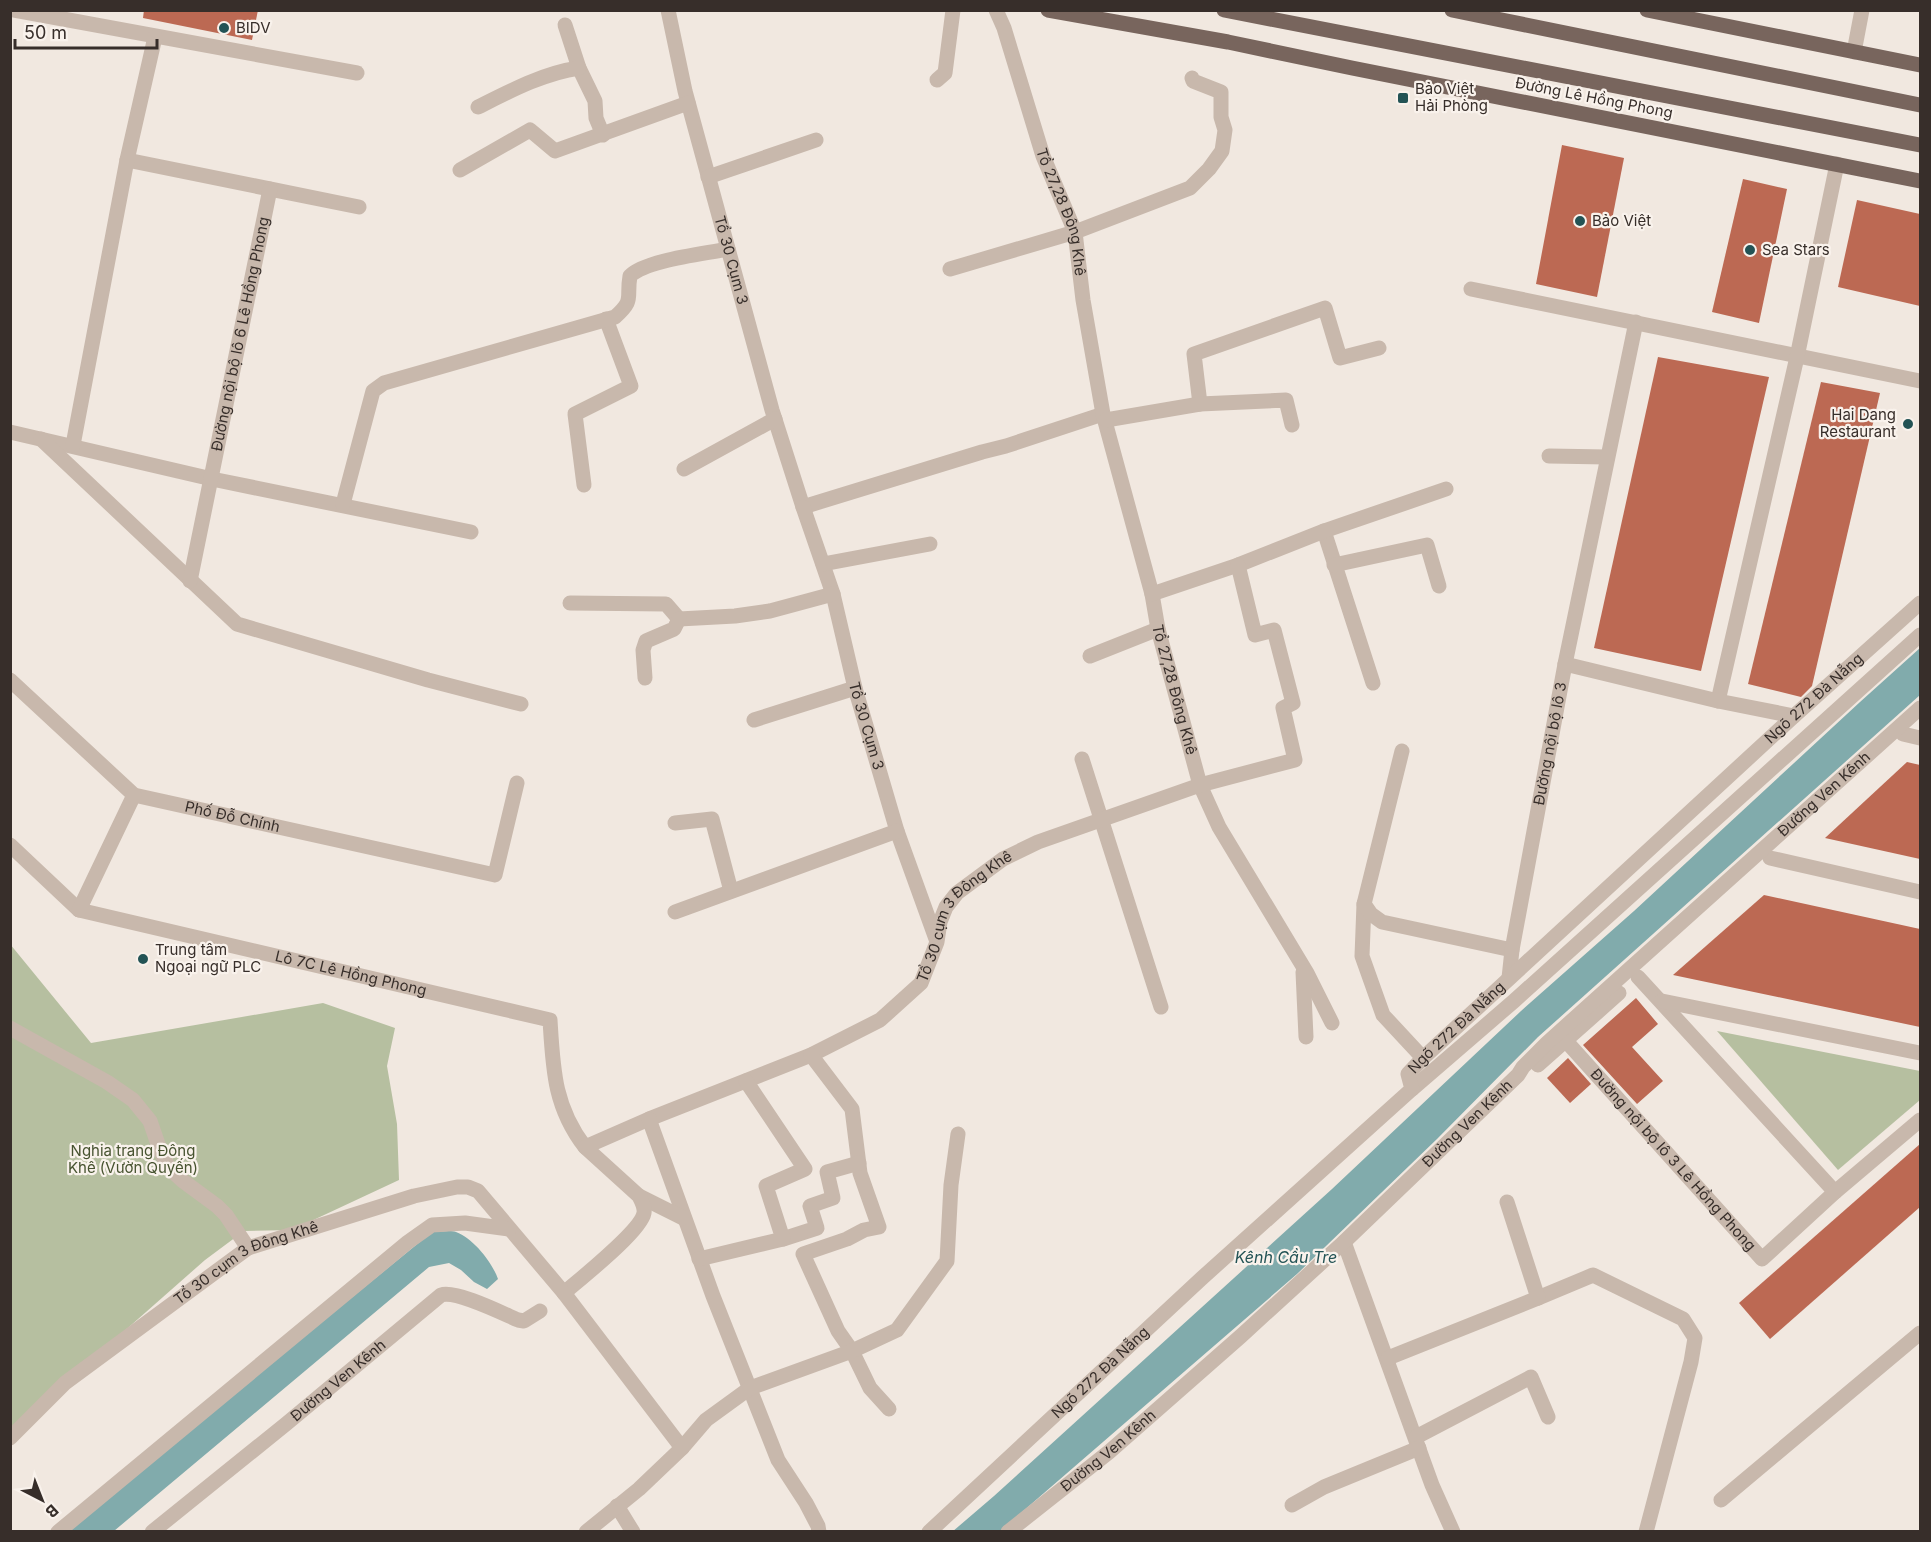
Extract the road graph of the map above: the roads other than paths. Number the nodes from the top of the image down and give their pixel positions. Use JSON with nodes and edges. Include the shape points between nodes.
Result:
{"nodes":[{"id":1,"x":14,"y":10,"type":"edge"},
{"id":2,"x":668,"y":10,"type":"edge"},
{"id":3,"x":953,"y":10,"type":"edge"},
{"id":4,"x":996,"y":10,"type":"edge"},
{"id":5,"x":1048,"y":10,"type":"edge"},
{"id":6,"x":1224,"y":10,"type":"edge"},
{"id":7,"x":1452,"y":10,"type":"edge"},
{"id":8,"x":1647,"y":10,"type":"edge"},
{"id":9,"x":1862,"y":10,"type":"edge"},
{"id":10,"x":565,"y":25,"type":"dead end"},
{"id":11,"x":155,"y":37,"type":"junction"},
{"id":12,"x":1854,"y":51,"type":"junction"},
{"id":13,"x":1920,"y":64,"type":"edge"},
{"id":14,"x":579,"y":68,"type":"junction"},
{"id":15,"x":357,"y":73,"type":"dead end"},
{"id":16,"x":1192,"y":78,"type":"dead end"},
{"id":17,"x":937,"y":80,"type":"dead end"},
{"id":18,"x":688,"y":103,"type":"junction"},
{"id":19,"x":1920,"y":105,"type":"edge"},
{"id":20,"x":478,"y":106,"type":"dead end"},
{"id":21,"x":603,"y":135,"type":"junction"},
{"id":22,"x":816,"y":140,"type":"dead end"},
{"id":23,"x":1920,"y":146,"type":"edge"},
{"id":24,"x":127,"y":160,"type":"junction"},
{"id":25,"x":1837,"y":164,"type":"junction"},
{"id":26,"x":460,"y":170,"type":"dead end"},
{"id":27,"x":708,"y":177,"type":"junction"},
{"id":28,"x":1920,"y":181,"type":"edge"},
{"id":29,"x":270,"y":189,"type":"junction"},
{"id":30,"x":358,"y":207,"type":"dead end"},
{"id":31,"x":1075,"y":231,"type":"junction"},
{"id":32,"x":728,"y":249,"type":"junction"},
{"id":33,"x":950,"y":269,"type":"dead end"},
{"id":34,"x":1471,"y":289,"type":"dead end"},
{"id":35,"x":606,"y":319,"type":"junction"},
{"id":36,"x":1636,"y":322,"type":"junction"},
{"id":37,"x":1379,"y":348,"type":"dead end"},
{"id":38,"x":1797,"y":357,"type":"junction"},
{"id":39,"x":1920,"y":381,"type":"edge"},
{"id":40,"x":1200,"y":404,"type":"junction"},
{"id":41,"x":1104,"y":417,"type":"junction"},
{"id":42,"x":775,"y":419,"type":"junction"},
{"id":43,"x":1293,"y":425,"type":"dead end"},
{"id":44,"x":10,"y":432,"type":"edge"},
{"id":45,"x":41,"y":439,"type":"junction"},
{"id":46,"x":73,"y":445,"type":"junction"},
{"id":47,"x":1549,"y":456,"type":"dead end"},
{"id":48,"x":1607,"y":457,"type":"junction"},
{"id":49,"x":684,"y":469,"type":"dead end"},
{"id":50,"x":212,"y":479,"type":"junction"},
{"id":51,"x":584,"y":485,"type":"dead end"},
{"id":52,"x":1446,"y":489,"type":"dead end"},
{"id":53,"x":343,"y":504,"type":"junction"},
{"id":54,"x":803,"y":507,"type":"junction"},
{"id":55,"x":1324,"y":531,"type":"junction"},
{"id":56,"x":471,"y":532,"type":"dead end"},
{"id":57,"x":930,"y":544,"type":"dead end"},
{"id":58,"x":823,"y":564,"type":"junction"},
{"id":59,"x":1238,"y":565,"type":"junction"},
{"id":60,"x":1335,"y":566,"type":"junction"},
{"id":61,"x":190,"y":580,"type":"junction"},
{"id":62,"x":1439,"y":586,"type":"dead end"},
{"id":63,"x":833,"y":594,"type":"junction"},
{"id":64,"x":1152,"y":594,"type":"junction"},
{"id":65,"x":570,"y":603,"type":"dead end"},
{"id":66,"x":1920,"y":603,"type":"edge"},
{"id":67,"x":679,"y":619,"type":"junction"},
{"id":68,"x":1158,"y":629,"type":"junction"},
{"id":69,"x":1920,"y":635,"type":"edge"},
{"id":70,"x":1090,"y":656,"type":"dead end"},
{"id":71,"x":1565,"y":664,"type":"junction"},
{"id":72,"x":645,"y":678,"type":"dead end"},
{"id":73,"x":10,"y":680,"type":"edge"},
{"id":74,"x":1373,"y":683,"type":"dead end"},
{"id":75,"x":855,"y":688,"type":"junction"},
{"id":76,"x":1718,"y":700,"type":"junction"},
{"id":77,"x":521,"y":704,"type":"dead end"},
{"id":78,"x":1920,"y":708,"type":"edge"},
{"id":79,"x":1794,"y":716,"type":"junction"},
{"id":80,"x":1920,"y":718,"type":"edge"},
{"id":81,"x":753,"y":720,"type":"dead end"},
{"id":82,"x":1903,"y":734,"type":"junction"},
{"id":83,"x":1920,"y":738,"type":"edge"},
{"id":84,"x":1402,"y":751,"type":"dead end"},
{"id":85,"x":1082,"y":759,"type":"dead end"},
{"id":86,"x":517,"y":783,"type":"dead end"},
{"id":87,"x":1200,"y":784,"type":"junction"},
{"id":88,"x":134,"y":795,"type":"junction"},
{"id":89,"x":1102,"y":819,"type":"junction"},
{"id":90,"x":675,"y":823,"type":"dead end"},
{"id":91,"x":897,"y":831,"type":"junction"},
{"id":92,"x":10,"y":845,"type":"edge"},
{"id":93,"x":1770,"y":858,"type":"junction"},
{"id":94,"x":731,"y":891,"type":"junction"},
{"id":95,"x":1920,"y":892,"type":"edge"},
{"id":96,"x":1365,"y":903,"type":"junction"},
{"id":97,"x":79,"y":910,"type":"junction"},
{"id":98,"x":675,"y":912,"type":"dead end"},
{"id":99,"x":937,"y":942,"type":"junction"},
{"id":100,"x":1512,"y":950,"type":"junction"},
{"id":101,"x":1303,"y":966,"type":"junction"},
{"id":102,"x":1638,"y":977,"type":"junction"},
{"id":103,"x":1509,"y":978,"type":"junction"},
{"id":104,"x":1662,"y":1001,"type":"junction"},
{"id":105,"x":1161,"y":1007,"type":"dead end"},
{"id":106,"x":1332,"y":1023,"type":"dead end"},
{"id":107,"x":10,"y":1028,"type":"edge"},
{"id":108,"x":1306,"y":1037,"type":"dead end"},
{"id":109,"x":1566,"y":1041,"type":"junction"},
{"id":110,"x":1920,"y":1053,"type":"edge"},
{"id":111,"x":811,"y":1055,"type":"junction"},
{"id":112,"x":1423,"y":1058,"type":"junction"},
{"id":113,"x":1524,"y":1073,"type":"junction"},
{"id":114,"x":746,"y":1081,"type":"junction"},
{"id":115,"x":1412,"y":1089,"type":"junction"},
{"id":116,"x":649,"y":1119,"type":"junction"},
{"id":117,"x":1920,"y":1120,"type":"edge"},
{"id":118,"x":958,"y":1134,"type":"dead end"},
{"id":119,"x":585,"y":1147,"type":"junction"},
{"id":120,"x":859,"y":1162,"type":"junction"},
{"id":121,"x":1835,"y":1192,"type":"junction"},
{"id":122,"x":639,"y":1196,"type":"junction"},
{"id":123,"x":1507,"y":1202,"type":"dead end"},
{"id":124,"x":683,"y":1218,"type":"junction"},
{"id":125,"x":509,"y":1229,"type":"junction"},
{"id":126,"x":783,"y":1239,"type":"junction"},
{"id":127,"x":1344,"y":1242,"type":"junction"},
{"id":128,"x":248,"y":1248,"type":"junction"},
{"id":129,"x":699,"y":1259,"type":"junction"},
{"id":130,"x":564,"y":1293,"type":"junction"},
{"id":131,"x":1538,"y":1298,"type":"junction"},
{"id":132,"x":540,"y":1311,"type":"dead end"},
{"id":133,"x":1920,"y":1333,"type":"edge"},
{"id":134,"x":852,"y":1352,"type":"junction"},
{"id":135,"x":1388,"y":1358,"type":"junction"},
{"id":136,"x":750,"y":1388,"type":"junction"},
{"id":137,"x":889,"y":1409,"type":"dead end"},
{"id":138,"x":1548,"y":1417,"type":"dead end"},
{"id":139,"x":10,"y":1438,"type":"edge"},
{"id":140,"x":1418,"y":1443,"type":"junction"},
{"id":141,"x":682,"y":1448,"type":"junction"},
{"id":142,"x":1721,"y":1500,"type":"dead end"},
{"id":143,"x":1292,"y":1505,"type":"dead end"},
{"id":144,"x":617,"y":1506,"type":"junction"},
{"id":145,"x":58,"y":1532,"type":"edge"},
{"id":146,"x":152,"y":1532,"type":"edge"},
{"id":147,"x":586,"y":1532,"type":"edge"},
{"id":148,"x":633,"y":1532,"type":"edge"},
{"id":149,"x":819,"y":1532,"type":"edge"},
{"id":150,"x":929,"y":1532,"type":"edge"},
{"id":151,"x":1008,"y":1532,"type":"edge"},
{"id":152,"x":1453,"y":1532,"type":"edge"},
{"id":153,"x":1646,"y":1532,"type":"edge"}],
"edges":[{"from":1,"to":11,"type":"street"},
{"from":2,"to":18,"type":"street","name":"Tổ 30 Cụm 3"},
{"from":3,"to":17,"type":"street","via":[[945,73]]},
{"from":4,"to":31,"type":"street","name":"Tổ 27,28 Đông Khê","via":[[1043,156]]},
{"from":5,"to":25,"type":"main road","name":"Đường Lê Hồng Phong","via":[[1228,42]]},
{"from":6,"to":23,"type":"main road","name":"Đường Lê Hồng Phong"},
{"from":7,"to":19,"type":"main road"},
{"from":8,"to":12,"type":"main road"},
{"from":9,"to":12,"type":"street"},
{"from":10,"to":14,"type":"street"},
{"from":11,"to":15,"type":"street"},
{"from":11,"to":24,"type":"street"},
{"from":12,"to":13,"type":"main road"},
{"from":14,"to":20,"type":"street","via":[[556,72]]},
{"from":14,"to":21,"type":"street","via":[[595,101]]},
{"from":16,"to":31,"type":"street","via":[[1221,92],[1225,130],[1218,157],[1190,188]]},
{"from":18,"to":21,"type":"street"},
{"from":18,"to":27,"type":"street","name":"Tổ 30 Cụm 3"},
{"from":21,"to":26,"type":"street","via":[[555,151],[530,130]]},
{"from":22,"to":27,"type":"street"},
{"from":24,"to":29,"type":"street"},
{"from":24,"to":46,"type":"street"},
{"from":25,"to":28,"type":"main road","name":"Đường Lê Hồng Phong"},
{"from":25,"to":38,"type":"street"},
{"from":27,"to":32,"type":"street","name":"Tổ 30 Cụm 3"},
{"from":29,"to":30,"type":"street"},
{"from":29,"to":50,"type":"street","name":"Đường nội bộ lô 6 Lê Hồng Phong"},
{"from":31,"to":33,"type":"street"},
{"from":31,"to":41,"type":"street","name":"Tổ 27,28 Đông Khê"},
{"from":32,"to":35,"type":"street","via":[[638,269],[630,276],[627,306],[615,317]]},
{"from":32,"to":42,"type":"street","name":"Tổ 30 Cụm 3"},
{"from":34,"to":36,"type":"street"},
{"from":35,"to":51,"type":"street","via":[[631,386],[575,414]]},
{"from":35,"to":53,"type":"street","via":[[384,383],[373,391]]},
{"from":36,"to":38,"type":"street"},
{"from":36,"to":48,"type":"street"},
{"from":37,"to":40,"type":"street","via":[[1340,358],[1325,308],[1194,354]]},
{"from":38,"to":39,"type":"street"},
{"from":38,"to":76,"type":"street"},
{"from":40,"to":41,"type":"street"},
{"from":40,"to":43,"type":"street","via":[[1286,400]]},
{"from":41,"to":54,"type":"street"},
{"from":41,"to":64,"type":"street","name":"Tổ 27,28 Đông Khê"},
{"from":42,"to":49,"type":"street"},
{"from":42,"to":54,"type":"street","name":"Tổ 30 Cụm 3"},
{"from":44,"to":45,"type":"street"},
{"from":45,"to":46,"type":"street"},
{"from":45,"to":61,"type":"street"},
{"from":46,"to":50,"type":"street"},
{"from":47,"to":48,"type":"street"},
{"from":48,"to":71,"type":"street"},
{"from":50,"to":53,"type":"street"},
{"from":50,"to":61,"type":"street","name":"Đường nội bộ lô 6 Lê Hồng Phong"},
{"from":52,"to":55,"type":"street"},
{"from":53,"to":56,"type":"street"},
{"from":54,"to":58,"type":"street","name":"Tổ 30 Cụm 3"},
{"from":55,"to":59,"type":"street"},
{"from":55,"to":60,"type":"street"},
{"from":57,"to":58,"type":"street"},
{"from":58,"to":63,"type":"street","name":"Tổ 30 Cụm 3"},
{"from":59,"to":64,"type":"street"},
{"from":59,"to":87,"type":"street","name":"Tổ 30 cụm 3 Đông Khê","via":[[1255,635],[1274,630],[1293,703],[1283,708],[1294,760]]},
{"from":60,"to":62,"type":"street","via":[[1427,545]]},
{"from":60,"to":74,"type":"street"},
{"from":61,"to":77,"type":"street","via":[[237,624]]},
{"from":63,"to":67,"type":"street","via":[[735,616]]},
{"from":63,"to":75,"type":"street","name":"Tổ 30 Cụm 3"},
{"from":64,"to":68,"type":"street","name":"Tổ 27,28 Đông Khê"},
{"from":65,"to":67,"type":"street","via":[[666,604]]},
{"from":66,"to":79,"type":"street","name":"Ngõ 272 Đà Nẵng"},
{"from":67,"to":72,"type":"street","via":[[675,629],[646,641]]},
{"from":68,"to":70,"type":"street"},
{"from":68,"to":87,"type":"street","name":"Tổ 27,28 Đông Khê"},
{"from":69,"to":115,"type":"street"},
{"from":71,"to":76,"type":"street","name":"Đường nội bộ lô 3"},
{"from":71,"to":100,"type":"street","name":"Đường nội bộ lô 3"},
{"from":73,"to":88,"type":"street"},
{"from":75,"to":81,"type":"street"},
{"from":75,"to":91,"type":"street","name":"Tổ 30 Cụm 3"},
{"from":76,"to":79,"type":"street","name":"Đường nội bộ lô 3"},
{"from":78,"to":113,"type":"street","name":"Đường Ven Kênh","via":[[1547,1043],[1523,1067]]},
{"from":79,"to":103,"type":"street","name":"Ngõ 272 Đà Nẵng"},
{"from":80,"to":82,"type":"street","name":"Đường Ven Kênh"},
{"from":82,"to":83,"type":"street"},
{"from":82,"to":93,"type":"street","name":"Đường Ven Kênh"},
{"from":84,"to":96,"type":"street"},
{"from":85,"to":89,"type":"street"},
{"from":86,"to":88,"type":"street","name":"Phố Đỗ Chính","via":[[495,875]]},
{"from":87,"to":89,"type":"street","name":"Tổ 30 cụm 3 Đông Khê"},
{"from":87,"to":101,"type":"street","via":[[1220,827]]},
{"from":88,"to":97,"type":"street"},
{"from":89,"to":99,"type":"street","name":"Tổ 30 cụm 3 Đông Khê","via":[[1003,859],[957,893],[946,907]]},
{"from":89,"to":105,"type":"street"},
{"from":90,"to":94,"type":"street","via":[[712,819]]},
{"from":91,"to":94,"type":"street"},
{"from":91,"to":99,"type":"street","name":"Tổ 30 Cụm 3"},
{"from":92,"to":97,"type":"street"},
{"from":93,"to":95,"type":"street"},
{"from":93,"to":102,"type":"street","name":"Đường Ven Kênh"},
{"from":94,"to":98,"type":"street"},
{"from":96,"to":100,"type":"street","via":[[1382,922]]},
{"from":96,"to":112,"type":"street","via":[[1362,956],[1383,1015]]},
{"from":97,"to":119,"type":"street","name":"Lô 7C Lê Hồng Phong","via":[[550,1020],[558,1093],[571,1130]]},
{"from":99,"to":111,"type":"street","name":"Tổ 30 cụm 3 Đông Khê","via":[[921,982],[880,1020]]},
{"from":100,"to":103,"type":"street","name":"Đường nội bộ lô 3"},
{"from":101,"to":106,"type":"street"},
{"from":101,"to":108,"type":"street"},
{"from":102,"to":104,"type":"street"},
{"from":102,"to":109,"type":"street","name":"Đường Ven Kênh"},
{"from":103,"to":112,"type":"street","name":"Ngõ 272 Đà Nẵng"},
{"from":104,"to":110,"type":"street"},
{"from":104,"to":121,"type":"street"},
{"from":107,"to":128,"type":"street","via":[[134,1100],[150,1121],[169,1168],[222,1210]]},
{"from":109,"to":113,"type":"street","name":"Đường Ven Kênh"},
{"from":109,"to":121,"type":"street","name":"Đường nội bộ lô 3 Lê Hồng Phong","via":[[1762,1259]]},
{"from":111,"to":114,"type":"street","name":"Tổ 30 cụm 3 Đông Khê"},
{"from":111,"to":120,"type":"street","via":[[852,1109]]},
{"from":112,"to":115,"type":"street","name":"Ngõ 272 Đà Nẵng","via":[[1408,1074]]},
{"from":113,"to":127,"type":"street","name":"Đường Ven Kênh"},
{"from":114,"to":116,"type":"street","name":"Tổ 30 cụm 3 Đông Khê"},
{"from":114,"to":126,"type":"street","via":[[806,1169],[766,1186]]},
{"from":115,"to":150,"type":"street","name":"Ngõ 272 Đà Nẵng"},
{"from":116,"to":119,"type":"street","name":"Tổ 30 cụm 3 Đông Khê"},
{"from":116,"to":124,"type":"street"},
{"from":117,"to":121,"type":"street","name":"Đường nội bộ lô 3 Lê Hồng Phong"},
{"from":118,"to":134,"type":"street","via":[[946,1261],[897,1330]]},
{"from":119,"to":122,"type":"street"},
{"from":120,"to":126,"type":"street","via":[[827,1172],[833,1198],[810,1206],[817,1228]]},
{"from":120,"to":134,"type":"street","via":[[879,1227],[803,1254],[838,1331]]},
{"from":122,"to":124,"type":"street"},
{"from":122,"to":130,"type":"street","via":[[644,1215],[634,1230]]},
{"from":123,"to":131,"type":"street"},
{"from":124,"to":129,"type":"street"},
{"from":125,"to":128,"type":"street","name":"Tổ 30 cụm 3 Đông Khê","via":[[478,1191],[457,1187],[414,1196]]},
{"from":125,"to":130,"type":"street","name":"Tổ 30 cụm 3 Đông Khê"},
{"from":125,"to":145,"type":"street","via":[[465,1222],[432,1225]]},
{"from":126,"to":129,"type":"street"},
{"from":127,"to":135,"type":"street"},
{"from":127,"to":151,"type":"street","name":"Đường Ven Kênh","via":[[1109,1452]]},
{"from":128,"to":139,"type":"street","name":"Tổ 30 cụm 3 Đông Khê","via":[[65,1383]]},
{"from":129,"to":136,"type":"street"},
{"from":130,"to":141,"type":"street","name":"Tổ 30 cụm 3 Đông Khê"},
{"from":131,"to":135,"type":"street"},
{"from":131,"to":153,"type":"street","via":[[1593,1275],[1683,1319],[1695,1338]]},
{"from":132,"to":146,"type":"street","name":"Đường Ven Kênh","via":[[524,1321],[447,1293],[441,1295]]},
{"from":133,"to":142,"type":"street"},
{"from":134,"to":136,"type":"street"},
{"from":134,"to":137,"type":"street","via":[[870,1388]]},
{"from":135,"to":140,"type":"street"},
{"from":136,"to":141,"type":"street","via":[[706,1420]]},
{"from":136,"to":149,"type":"street","via":[[778,1460],[806,1503]]},
{"from":138,"to":140,"type":"street","via":[[1531,1377]]},
{"from":140,"to":143,"type":"street"},
{"from":140,"to":152,"type":"street"},
{"from":141,"to":144,"type":"street"},
{"from":144,"to":147,"type":"street"},
{"from":144,"to":148,"type":"street"}]}
